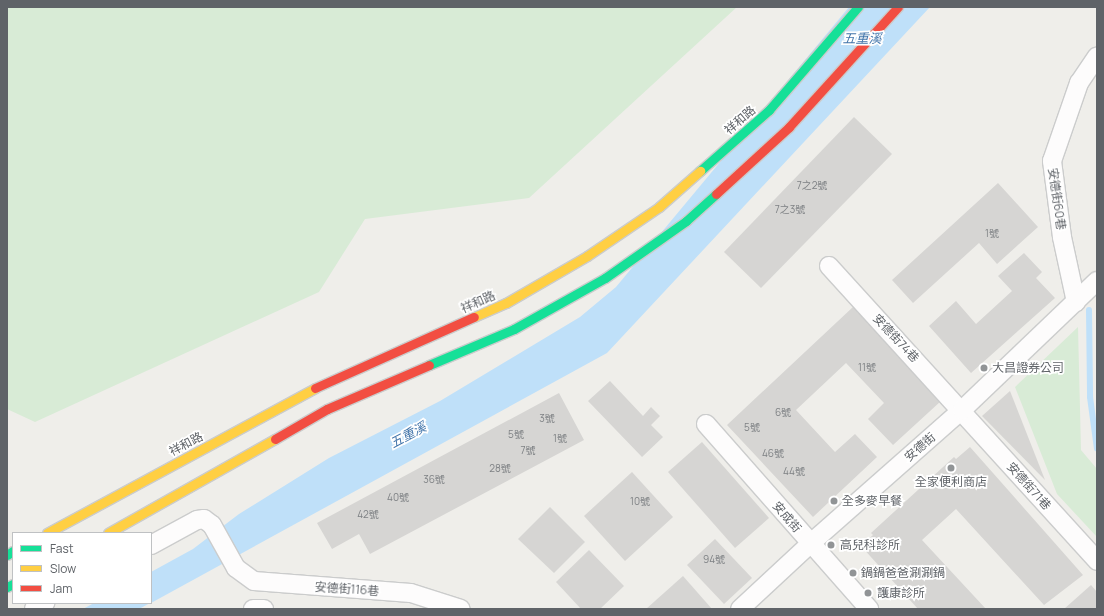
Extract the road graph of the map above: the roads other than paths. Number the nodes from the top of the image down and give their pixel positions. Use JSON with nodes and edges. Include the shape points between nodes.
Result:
{"nodes":[{"id":1,"x":858,"y":7,"type":"edge"},
{"id":2,"x":898,"y":7,"type":"edge"},
{"id":3,"x":1097,"y":56,"type":"edge"},
{"id":4,"x":829,"y":266,"type":"dead end"},
{"id":5,"x":1097,"y":281,"type":"edge"},
{"id":6,"x":1076,"y":302,"type":"junction"},
{"id":7,"x":962,"y":410,"type":"junction"},
{"id":8,"x":706,"y":424,"type":"dead end"},
{"id":9,"x":49,"y":532,"type":"edge"},
{"id":10,"x":110,"y":532,"type":"edge"},
{"id":11,"x":811,"y":543,"type":"junction"},
{"id":12,"x":152,"y":544,"type":"edge"},
{"id":13,"x":1097,"y":561,"type":"edge"},
{"id":14,"x":43,"y":604,"type":"edge"},
{"id":15,"x":34,"y":609,"type":"edge"},
{"id":16,"x":253,"y":609,"type":"edge"},
{"id":17,"x":264,"y":609,"type":"edge"},
{"id":18,"x":461,"y":609,"type":"edge"},
{"id":19,"x":740,"y":609,"type":"edge"},
{"id":20,"x":869,"y":609,"type":"edge"}],
"edges":[{"from":1,"to":9,"type":"main road","name":"祥和路","via":[[769,110],[659,207],[587,256],[506,303],[321,385]]},
{"from":2,"to":10,"type":"main road","via":[[789,127],[686,221],[605,278],[514,329],[326,409]]},
{"from":3,"to":6,"type":"street","name":"安德街60巷","via":[[1080,84],[1052,161],[1062,237]]},
{"from":4,"to":7,"type":"street","name":"安德街74巷"},
{"from":5,"to":6,"type":"street","name":"安德街"},
{"from":6,"to":7,"type":"street","name":"安德街"},
{"from":7,"to":11,"type":"street","name":"安德街"},
{"from":7,"to":13,"type":"street","name":"安德街71巷"},
{"from":8,"to":11,"type":"street","name":"安成街"},
{"from":11,"to":19,"type":"street","name":"安德街"},
{"from":11,"to":20,"type":"street","name":"安成街"},
{"from":12,"to":18,"type":"street","name":"安德街116巷","via":[[197,520],[204,519],[212,525],[236,568],[254,581],[411,593]]},
{"from":14,"to":15,"type":"street"},
{"from":16,"to":17,"type":"street"}]}
